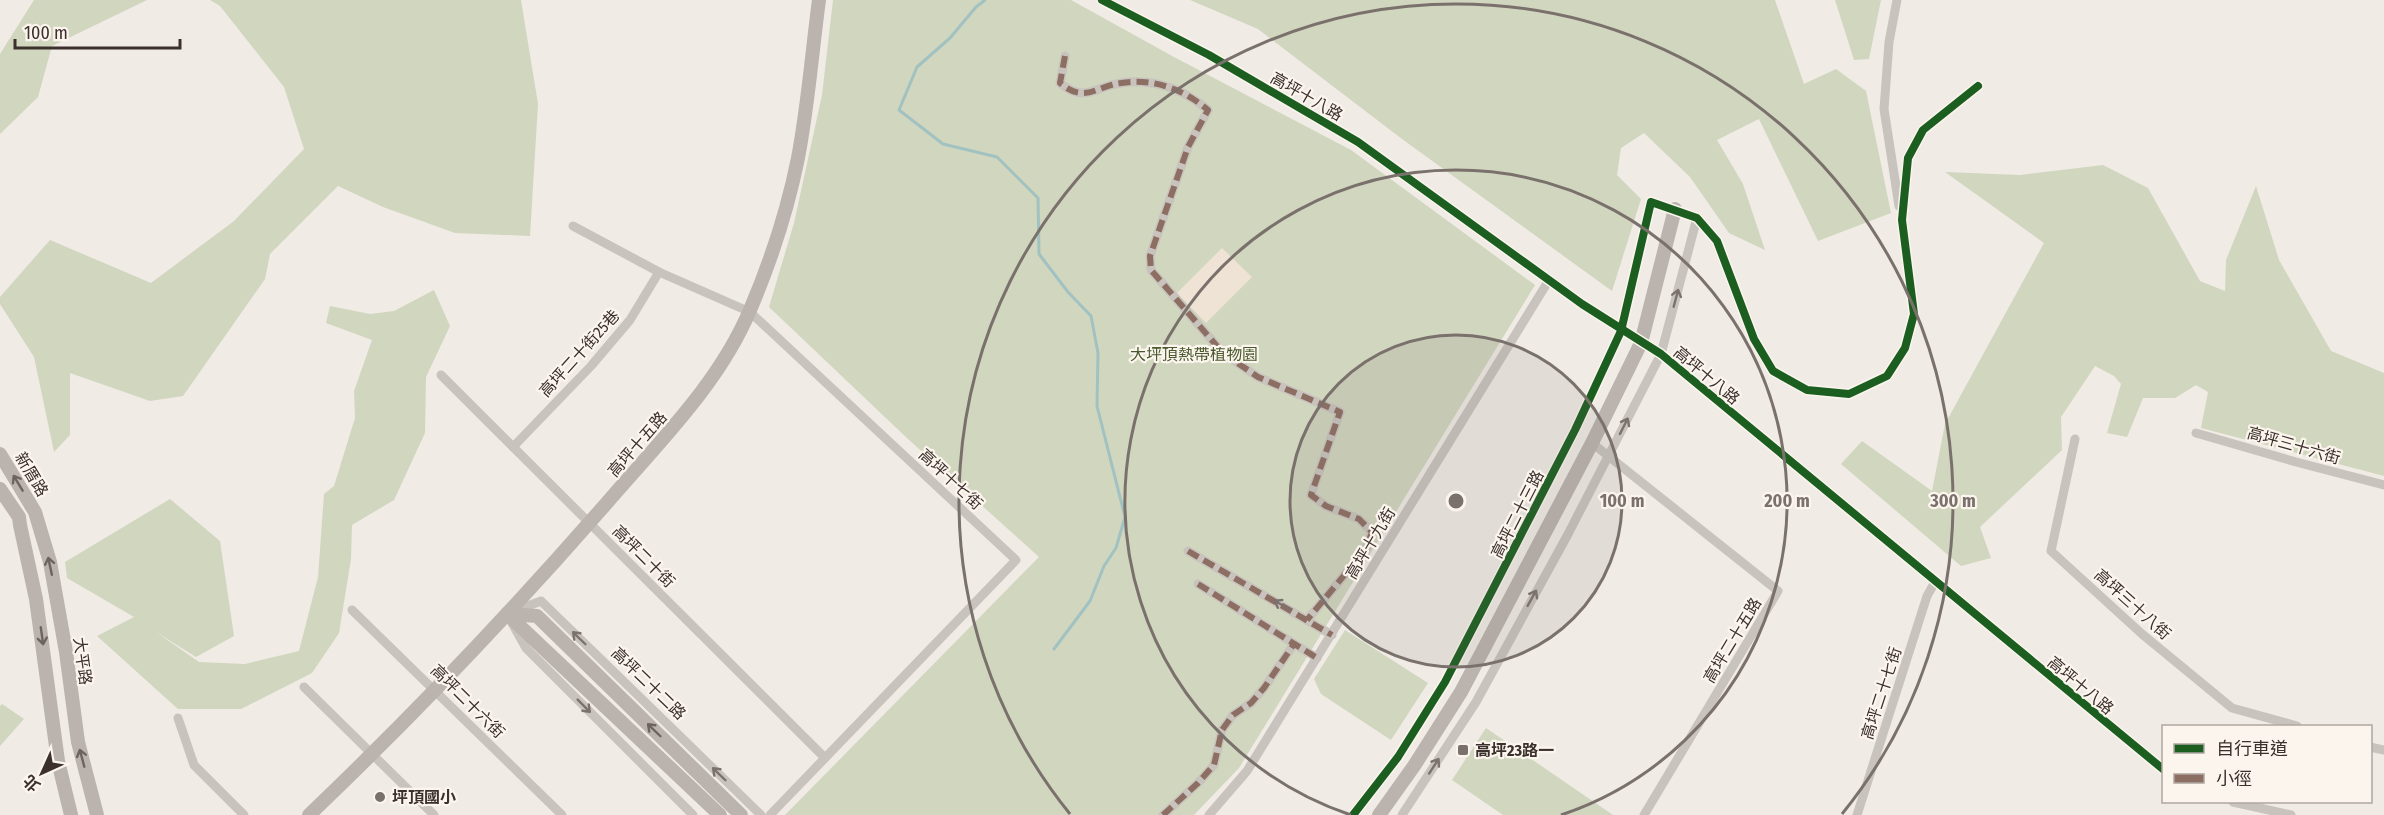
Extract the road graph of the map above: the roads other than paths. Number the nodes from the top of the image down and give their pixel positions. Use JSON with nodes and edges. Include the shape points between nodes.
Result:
{"nodes":[{"id":1,"x":819,"y":0,"type":"edge"},
{"id":2,"x":1102,"y":0,"type":"edge"},
{"id":3,"x":1897,"y":0,"type":"edge"},
{"id":4,"x":1065,"y":56,"type":"dead end"},
{"id":5,"x":1978,"y":86,"type":"dead end"},
{"id":6,"x":1675,"y":209,"type":"junction"},
{"id":7,"x":1697,"y":218,"type":"junction"},
{"id":8,"x":1902,"y":220,"type":"junction"},
{"id":9,"x":573,"y":226,"type":"dead end"},
{"id":10,"x":658,"y":272,"type":"junction"},
{"id":11,"x":1548,"y":280,"type":"junction"},
{"id":12,"x":750,"y":312,"type":"junction"},
{"id":13,"x":1621,"y":331,"type":"junction"},
{"id":14,"x":1641,"y":343,"type":"junction"},
{"id":15,"x":1661,"y":354,"type":"junction"},
{"id":16,"x":441,"y":375,"type":"dead end"},
{"id":17,"x":2196,"y":433,"type":"dead end"},
{"id":18,"x":2075,"y":439,"type":"dead end"},
{"id":19,"x":1592,"y":443,"type":"junction"},
{"id":20,"x":513,"y":447,"type":"junction"},
{"id":21,"x":0,"y":454,"type":"edge"},
{"id":22,"x":1609,"y":455,"type":"junction"},
{"id":23,"x":2384,"y":485,"type":"edge"},
{"id":24,"x":0,"y":489,"type":"edge"},
{"id":25,"x":35,"y":512,"type":"joint"},
{"id":26,"x":590,"y":523,"type":"junction"},
{"id":27,"x":1188,"y":551,"type":"dead end"},
{"id":28,"x":1935,"y":582,"type":"junction"},
{"id":29,"x":1198,"y":584,"type":"dead end"},
{"id":30,"x":352,"y":610,"type":"dead end"},
{"id":31,"x":507,"y":614,"type":"junction"},
{"id":32,"x":1307,"y":620,"type":"junction"},
{"id":33,"x":1332,"y":635,"type":"junction"},
{"id":34,"x":1293,"y":644,"type":"junction"},
{"id":35,"x":1317,"y":658,"type":"junction"},
{"id":36,"x":304,"y":687,"type":"dead end"},
{"id":37,"x":436,"y":689,"type":"junction"},
{"id":38,"x":178,"y":718,"type":"dead end"},
{"id":39,"x":2293,"y":725,"type":"edge"},
{"id":40,"x":372,"y":754,"type":"junction"},
{"id":41,"x":825,"y":758,"type":"junction"},
{"id":42,"x":2162,"y":769,"type":"edge"},
{"id":43,"x":2241,"y":803,"type":"edge"},
{"id":44,"x":71,"y":815,"type":"edge"},
{"id":45,"x":97,"y":815,"type":"edge"},
{"id":46,"x":244,"y":815,"type":"edge"},
{"id":47,"x":309,"y":815,"type":"edge"},
{"id":48,"x":434,"y":815,"type":"edge"},
{"id":49,"x":562,"y":815,"type":"edge"},
{"id":50,"x":693,"y":815,"type":"edge"},
{"id":51,"x":720,"y":815,"type":"edge"},
{"id":52,"x":741,"y":815,"type":"edge"},
{"id":53,"x":761,"y":815,"type":"edge"},
{"id":54,"x":770,"y":815,"type":"edge"},
{"id":55,"x":1163,"y":815,"type":"edge"},
{"id":56,"x":1209,"y":815,"type":"edge"},
{"id":57,"x":1353,"y":815,"type":"edge"},
{"id":58,"x":1379,"y":815,"type":"edge"},
{"id":59,"x":1402,"y":815,"type":"edge"},
{"id":60,"x":1644,"y":815,"type":"edge"},
{"id":61,"x":1857,"y":815,"type":"edge"},
{"id":62,"x":2291,"y":815,"type":"edge"}],
"edges":[{"from":1,"to":12,"type":"street","name":"高坪十五路","via":[[798,158],[784,215]]},
{"from":2,"to":11,"type":"street","name":"高坪十八路","via":[[1209,55],[1358,142]]},
{"from":3,"to":8,"type":"street","via":[[1884,109]]},
{"from":4,"to":32,"type":"street","via":[[1060,83],[1071,92],[1089,93],[1120,82],[1155,83],[1181,91],[1208,110],[1185,156],[1150,256],[1151,270],[1223,353],[1258,377],[1340,412],[1311,495],[1326,506],[1359,519],[1372,532],[1366,549]]},
{"from":5,"to":8,"type":"street","via":[[1923,130],[1908,158]]},
{"from":6,"to":7,"type":"street"},
{"from":6,"to":13,"type":"street","name":"高坪二十三路","via":[[1651,201]]},
{"from":6,"to":14,"type":"street","name":"高坪二十三路"},
{"from":7,"to":8,"type":"street","via":[[1717,241],[1754,339],[1773,371],[1807,390],[1849,394],[1887,376],[1905,348],[1914,314]]},
{"from":15,"to":7,"type":"street","one_way":true},
{"from":9,"to":10,"type":"street","name":"高坪十七街"},
{"from":10,"to":12,"type":"street","name":"高坪十七街"},
{"from":10,"to":20,"type":"street","name":"高坪二十街25巷","via":[[630,320]]},
{"from":11,"to":13,"type":"street","name":"高坪十八路"},
{"from":11,"to":33,"type":"street","name":"高坪十九街"},
{"from":12,"to":26,"type":"street","name":"高坪十五路","via":[[699,396]]},
{"from":12,"to":41,"type":"street","name":"高坪十七街","via":[[1016,560]]},
{"from":13,"to":14,"type":"street","name":"高坪十八路"},
{"from":13,"to":57,"type":"street","name":"高坪二十三路","via":[[1575,430],[1445,682],[1398,757]]},
{"from":14,"to":15,"type":"street","name":"高坪十八路"},
{"from":14,"to":19,"type":"street","name":"高坪二十三路"},
{"from":22,"to":15,"type":"street","one_way":true},
{"from":15,"to":28,"type":"street","name":"高坪十八路"},
{"from":16,"to":20,"type":"street","name":"高坪二十街"},
{"from":17,"to":23,"type":"street","name":"高坪三十六街"},
{"from":18,"to":39,"type":"street","name":"高坪三十八街","via":[[2051,551],[2142,634],[2232,708]]},
{"from":19,"to":22,"type":"street","name":"高坪二十五路"},
{"from":19,"to":58,"type":"street","name":"高坪二十三路","via":[[1461,692]]},
{"from":20,"to":26,"type":"street","name":"高坪二十街"},
{"from":25,"to":21,"type":"street","name":"新厝路","one_way":true},
{"from":59,"to":22,"type":"street","one_way":true,"via":[[1476,702]]},
{"from":22,"to":60,"type":"street","name":"高坪二十五路","via":[[1779,591]]},
{"from":24,"to":44,"type":"street","name":"新厝路","one_way":true,"via":[[19,517],[36,599],[58,761]]},
{"from":45,"to":25,"type":"street","name":"大平路","one_way":true,"via":[[78,742],[50,562]]},
{"from":26,"to":31,"type":"street","name":"高坪十五路"},
{"from":26,"to":41,"type":"street","name":"高坪二十街"},
{"from":32,"to":27,"type":"street","one_way":true},
{"from":28,"to":42,"type":"street","name":"高坪十八路"},
{"from":28,"to":61,"type":"street","name":"高坪二十七街","via":[[1926,596]]},
{"from":29,"to":34,"type":"street"},
{"from":30,"to":37,"type":"street","name":"高坪二十六街"},
{"from":31,"to":37,"type":"street","name":"高坪十五路"},
{"from":31,"to":50,"type":"street","one_way":true,"via":[[526,648]]},
{"from":31,"to":51,"type":"street"},
{"from":52,"to":31,"type":"street","name":"高坪二十二路","one_way":true,"via":[[537,616]]},
{"from":53,"to":31,"type":"street","name":"高坪二十二路","one_way":true,"via":[[541,601]]},
{"from":32,"to":33,"type":"street"},
{"from":33,"to":35,"type":"street","name":"高坪十九街"},
{"from":34,"to":35,"type":"street"},
{"from":34,"to":55,"type":"street","via":[[1264,688],[1222,730],[1214,765]]},
{"from":35,"to":56,"type":"street","name":"高坪十九街","via":[[1247,771]]},
{"from":36,"to":40,"type":"street"},
{"from":37,"to":40,"type":"street","name":"高坪十五路"},
{"from":37,"to":49,"type":"street","name":"高坪二十六街"},
{"from":38,"to":46,"type":"street","via":[[194,765]]},
{"from":40,"to":47,"type":"street","name":"高坪十五路"},
{"from":40,"to":48,"type":"street"},
{"from":41,"to":54,"type":"street","name":"高坪十七街"},
{"from":43,"to":62,"type":"street"}]}
